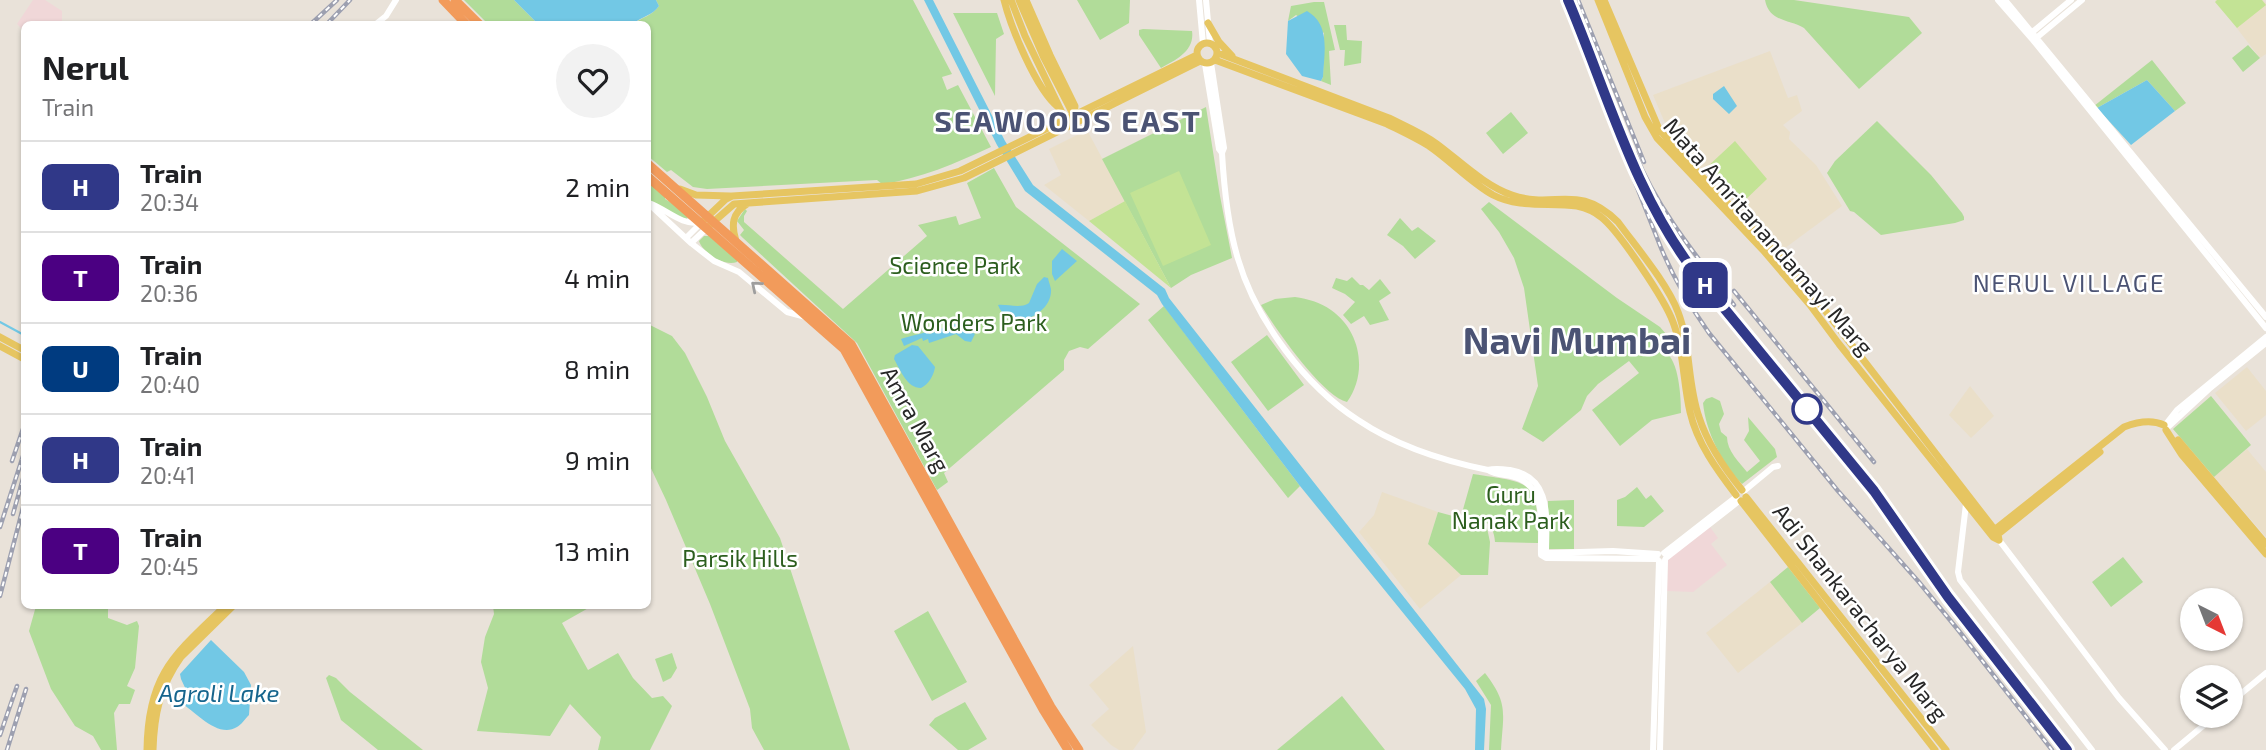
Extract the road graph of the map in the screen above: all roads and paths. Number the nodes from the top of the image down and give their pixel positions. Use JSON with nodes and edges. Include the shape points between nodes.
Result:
{"nodes":[{"id":1,"x":396,"y":0,"type":"edge"},
{"id":2,"x":443,"y":0,"type":"edge"},
{"id":3,"x":455,"y":0,"type":"edge"},
{"id":4,"x":1004,"y":0,"type":"edge"},
{"id":5,"x":1199,"y":0,"type":"edge"},
{"id":6,"x":1206,"y":0,"type":"edge"},
{"id":7,"x":1598,"y":0,"type":"edge"},
{"id":8,"x":1604,"y":0,"type":"edge"},
{"id":9,"x":1998,"y":0,"type":"edge"},
{"id":10,"x":2005,"y":0,"type":"edge"},
{"id":11,"x":2071,"y":0,"type":"edge"},
{"id":12,"x":2082,"y":0,"type":"edge"},
{"id":13,"x":1018,"y":2,"type":"edge"},
{"id":14,"x":380,"y":21,"type":"edge"},
{"id":15,"x":463,"y":21,"type":"edge"},
{"id":16,"x":475,"y":21,"type":"edge"},
{"id":17,"x":1208,"y":23,"type":"junction"},
{"id":18,"x":2032,"y":36,"type":"junction"},
{"id":19,"x":1206,"y":43,"type":"junction"},
{"id":20,"x":1208,"y":59,"type":"junction"},
{"id":21,"x":1238,"y":61,"type":"junction"},
{"id":22,"x":1061,"y":110,"type":"junction"},
{"id":23,"x":1071,"y":121,"type":"junction"},
{"id":24,"x":1000,"y":156,"type":"junction"},
{"id":25,"x":651,"y":167,"type":"edge"},
{"id":26,"x":651,"y":179,"type":"edge"},
{"id":27,"x":670,"y":184,"type":"junction"},
{"id":28,"x":1495,"y":192,"type":"junction"},
{"id":29,"x":732,"y":196,"type":"junction"},
{"id":30,"x":751,"y":202,"type":"junction"},
{"id":31,"x":651,"y":204,"type":"edge"},
{"id":32,"x":651,"y":206,"type":"edge"},
{"id":33,"x":707,"y":223,"type":"junction"},
{"id":34,"x":689,"y":241,"type":"junction"},
{"id":35,"x":737,"y":242,"type":"junction"},
{"id":36,"x":2257,"y":311,"type":"junction"},
{"id":37,"x":2266,"y":317,"type":"edge"},
{"id":38,"x":814,"y":321,"type":"junction"},
{"id":39,"x":2266,"y":328,"type":"edge"},
{"id":40,"x":0,"y":337,"type":"edge"},
{"id":41,"x":2266,"y":337,"type":"edge"},
{"id":42,"x":2266,"y":343,"type":"edge"},
{"id":43,"x":0,"y":346,"type":"edge"},
{"id":44,"x":21,"y":348,"type":"edge"},
{"id":45,"x":21,"y":357,"type":"edge"},
{"id":46,"x":2166,"y":427,"type":"junction"},
{"id":47,"x":1741,"y":496,"type":"junction"},
{"id":48,"x":1966,"y":504,"type":"junction"},
{"id":49,"x":1995,"y":535,"type":"junction"},
{"id":50,"x":2266,"y":544,"type":"edge"},
{"id":51,"x":2266,"y":554,"type":"edge"},
{"id":52,"x":1662,"y":558,"type":"junction"},
{"id":53,"x":222,"y":609,"type":"edge"},
{"id":54,"x":230,"y":609,"type":"edge"},
{"id":55,"x":2266,"y":673,"type":"edge"},
{"id":56,"x":2243,"y":692,"type":"edge"},
{"id":57,"x":2201,"y":728,"type":"edge"},
{"id":58,"x":147,"y":750,"type":"edge"},
{"id":59,"x":153,"y":750,"type":"edge"},
{"id":60,"x":1068,"y":750,"type":"edge"},
{"id":61,"x":1079,"y":750,"type":"edge"},
{"id":62,"x":1653,"y":750,"type":"edge"},
{"id":63,"x":1660,"y":750,"type":"edge"},
{"id":64,"x":1936,"y":750,"type":"edge"},
{"id":65,"x":1946,"y":750,"type":"edge"},
{"id":66,"x":2092,"y":750,"type":"edge"},
{"id":67,"x":2165,"y":750,"type":"edge"},
{"id":68,"x":2174,"y":750,"type":"edge"}],
"edges":[{"from":1,"to":14,"type":"street"},
{"from":2,"to":15,"type":"highway"},
{"from":3,"to":16,"type":"highway"},
{"from":4,"to":22,"type":"main road","via":[[1045,93]]},
{"from":5,"to":19,"type":"street"},
{"from":6,"to":17,"type":"street"},
{"from":7,"to":48,"type":"main road","name":"Mata Amritanandamayi Marg","via":[[1657,138],[1810,305]]},
{"from":8,"to":49,"type":"main road","name":"Mata Amritanandamayi Marg","via":[[1659,129],[1791,270]]},
{"from":9,"to":18,"type":"street"},
{"from":10,"to":18,"type":"street"},
{"from":11,"to":18,"type":"street"},
{"from":12,"to":18,"type":"street"},
{"from":13,"to":22,"type":"main road","via":[[1032,53]]},
{"from":13,"to":23,"type":"main road","via":[[1075,106]]},
{"from":17,"to":19,"type":"street"},
{"from":17,"to":21,"type":"main road"},
{"from":18,"to":36,"type":"street"},
{"from":19,"to":20,"type":"main road","via":[[1199,47]]},
{"from":19,"to":20,"type":"main road","via":[[1216,47]]},
{"from":20,"to":21,"type":"main road","name":"Adi Shankaracharya Marg"},
{"from":20,"to":23,"type":"main road"},
{"from":20,"to":28,"type":"main road","name":"Adi Shankaracharya Marg","via":[[1409,134]]},
{"from":20,"to":52,"type":"street","via":[[1237,259],[1272,332],[1317,387],[1354,418],[1388,436],[1450,461],[1523,480],[1539,502],[1541,555],[1546,558]]},
{"from":21,"to":28,"type":"main road","name":"Adi Shankaracharya Marg","via":[[1411,129],[1433,141]]},
{"from":22,"to":23,"type":"main road"},
{"from":23,"to":24,"type":"main road"},
{"from":24,"to":29,"type":"main road","via":[[916,184]]},
{"from":24,"to":30,"type":"main road","via":[[964,178],[917,191]]},
{"from":25,"to":27,"type":"highway","name":"Amra Marg"},
{"from":26,"to":33,"type":"highway","name":"Amra Marg"},
{"from":27,"to":29,"type":"main road","via":[[691,194]]},
{"from":27,"to":33,"type":"highway","name":"Amra Marg"},
{"from":28,"to":47,"type":"main road","name":"Adi Shankaracharya Marg","via":[[1539,202],[1582,200],[1597,204],[1618,222],[1677,309],[1698,416]]},
{"from":29,"to":33,"type":"main road"},
{"from":30,"to":33,"type":"main road","via":[[730,205]]},
{"from":30,"to":35,"type":"main road","via":[[735,215],[732,227]]},
{"from":31,"to":33,"type":"street","via":[[680,221]]},
{"from":32,"to":34,"type":"street"},
{"from":33,"to":34,"type":"street"},
{"from":33,"to":35,"type":"highway","name":"Amra Marg"},
{"from":33,"to":38,"type":"highway","name":"Amra Marg"},
{"from":38,"to":34,"type":"street","one_way":true,"via":[[787,312],[739,272],[714,261]]},
{"from":35,"to":61,"type":"highway","name":"Amra Marg","via":[[857,352]]},
{"from":36,"to":37,"type":"street"},
{"from":36,"to":39,"type":"street"},
{"from":38,"to":60,"type":"highway","name":"Amra Marg","via":[[850,357]]},
{"from":40,"to":44,"type":"main road"},
{"from":41,"to":46,"type":"street","via":[[2177,410]]},
{"from":42,"to":46,"type":"street"},
{"from":43,"to":45,"type":"main road"},
{"from":46,"to":49,"type":"main road","via":[[2139,426],[2120,435]]},
{"from":46,"to":50,"type":"main road"},
{"from":46,"to":51,"type":"main road","via":[[2182,455]]},
{"from":47,"to":47,"type":"street","via":[[1773,467],[1777,466]]},
{"from":47,"to":52,"type":"street"},
{"from":47,"to":64,"type":"main road","name":"Adi Shankaracharya Marg"},
{"from":47,"to":65,"type":"main road","name":"Adi Shankaracharya Marg"},
{"from":48,"to":49,"type":"main road","name":"Mata Amritanandamayi Marg"},
{"from":48,"to":66,"type":"street","via":[[1960,580]]},
{"from":49,"to":67,"type":"street","name":"Mata Amritanandamayi Marg","via":[[2119,698]]},
{"from":52,"to":62,"type":"street"},
{"from":52,"to":63,"type":"street"},
{"from":53,"to":58,"type":"main road","via":[[176,653],[157,685]]},
{"from":54,"to":59,"type":"main road","via":[[181,657],[169,676],[153,722]]},
{"from":55,"to":56,"type":"street"},
{"from":57,"to":68,"type":"street"}]}
